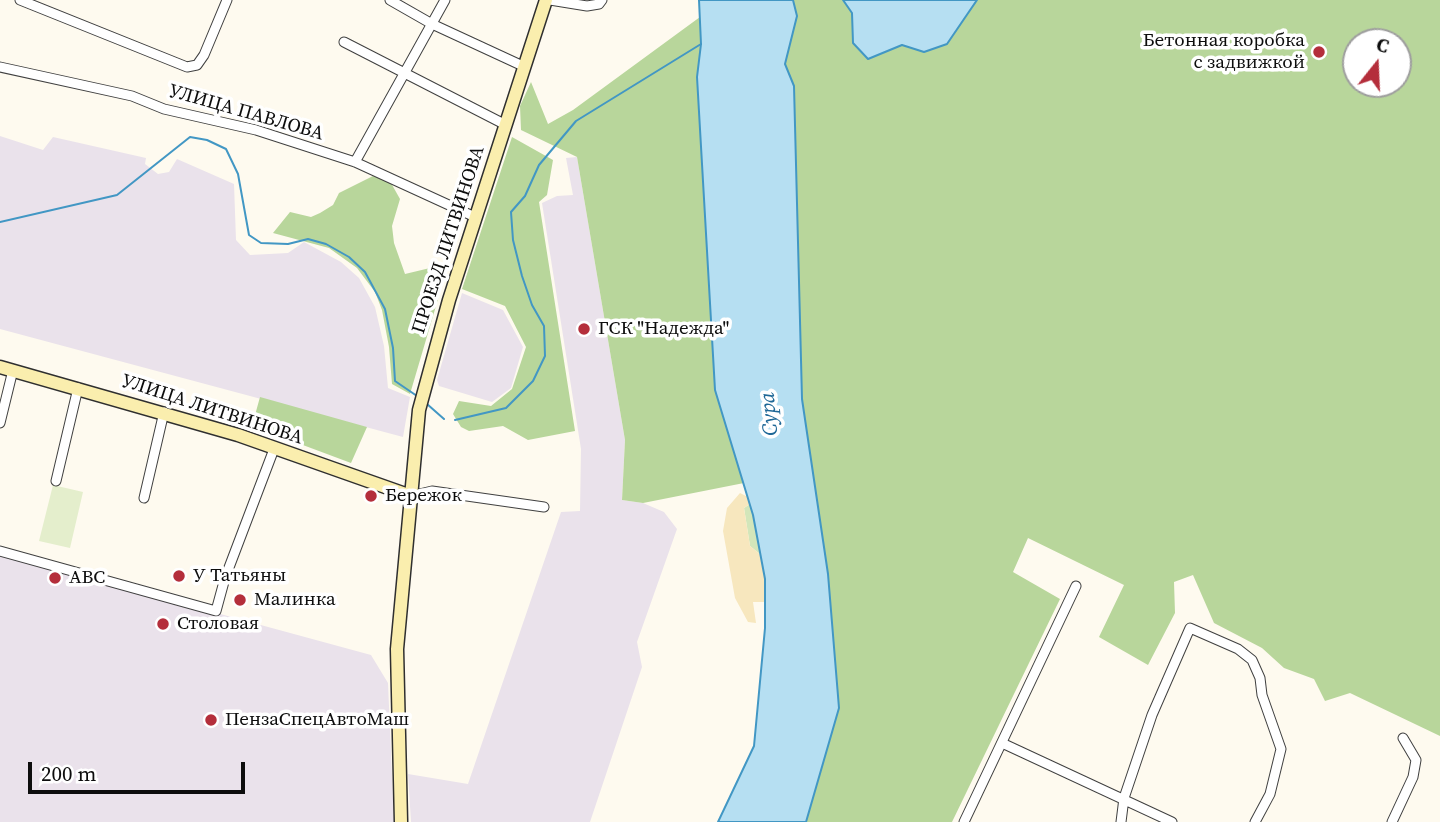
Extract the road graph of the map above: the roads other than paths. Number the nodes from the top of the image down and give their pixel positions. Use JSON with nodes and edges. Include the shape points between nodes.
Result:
{"nodes":[{"id":1,"x":20,"y":0,"type":"edge"},
{"id":2,"x":227,"y":0,"type":"edge"},
{"id":3,"x":390,"y":0,"type":"edge"},
{"id":4,"x":446,"y":0,"type":"edge"},
{"id":5,"x":548,"y":0,"type":"edge"},
{"id":6,"x":602,"y":0,"type":"edge"},
{"id":7,"x":432,"y":24,"type":"junction"},
{"id":8,"x":344,"y":42,"type":"dead end"},
{"id":9,"x":0,"y":66,"type":"edge"},
{"id":10,"x":525,"y":67,"type":"junction"},
{"id":11,"x":404,"y":74,"type":"junction"},
{"id":12,"x":506,"y":125,"type":"junction"},
{"id":13,"x":355,"y":162,"type":"junction"},
{"id":14,"x":475,"y":217,"type":"junction"},
{"id":15,"x":6,"y":369,"type":"edge"},
{"id":16,"x":78,"y":388,"type":"junction"},
{"id":17,"x":164,"y":412,"type":"junction"},
{"id":18,"x":1,"y":423,"type":"edge"},
{"id":19,"x":274,"y":449,"type":"junction"},
{"id":20,"x":56,"y":481,"type":"dead end"},
{"id":21,"x":411,"y":496,"type":"junction"},
{"id":22,"x":144,"y":498,"type":"dead end"},
{"id":23,"x":544,"y":507,"type":"dead end"},
{"id":24,"x":0,"y":551,"type":"edge"},
{"id":25,"x":1076,"y":586,"type":"dead end"},
{"id":26,"x":1403,"y":738,"type":"dead end"},
{"id":27,"x":1002,"y":743,"type":"junction"},
{"id":28,"x":1124,"y":798,"type":"junction"},
{"id":29,"x":401,"y":822,"type":"edge"},
{"id":30,"x":964,"y":822,"type":"edge"},
{"id":31,"x":1121,"y":822,"type":"edge"},
{"id":32,"x":1172,"y":822,"type":"edge"},
{"id":33,"x":1255,"y":822,"type":"edge"},
{"id":34,"x":1392,"y":822,"type":"edge"}],
"edges":[{"from":1,"to":2,"type":"street","via":[[187,67],[197,65],[204,55]]},
{"from":3,"to":7,"type":"street"},
{"from":4,"to":7,"type":"street"},
{"from":5,"to":6,"type":"street","via":[[587,6]]},
{"from":5,"to":10,"type":"main road","name":"ПРОЕЗД ЛИТВИНОВА"},
{"from":7,"to":10,"type":"street"},
{"from":7,"to":11,"type":"street"},
{"from":8,"to":11,"type":"street"},
{"from":9,"to":13,"type":"street","name":"УЛИЦА ПАВЛОВА","via":[[243,126]]},
{"from":10,"to":12,"type":"main road","name":"ПРОЕЗД ЛИТВИНОВА"},
{"from":11,"to":12,"type":"street"},
{"from":11,"to":13,"type":"street"},
{"from":12,"to":14,"type":"main road","name":"ПРОЕЗД ЛИТВИНОВА"},
{"from":13,"to":14,"type":"street","name":"УЛИЦА ПАВЛОВА"},
{"from":14,"to":21,"type":"main road","name":"ПРОЕЗД ЛИТВИНОВА","via":[[423,386]]},
{"from":15,"to":16,"type":"main road","name":"УЛИЦА ЛИТВИНОВА"},
{"from":15,"to":18,"type":"street"},
{"from":16,"to":17,"type":"main road","name":"УЛИЦА ЛИТВИНОВА"},
{"from":16,"to":20,"type":"street"},
{"from":17,"to":19,"type":"main road","name":"УЛИЦА ЛИТВИНОВА"},
{"from":17,"to":22,"type":"street"},
{"from":19,"to":21,"type":"main road","name":"УЛИЦА ЛИТВИНОВА"},
{"from":19,"to":24,"type":"street","via":[[216,611]]},
{"from":21,"to":23,"type":"street","via":[[432,491]]},
{"from":21,"to":29,"type":"main road","name":"ПРОЕЗД ЛИТВИНОВА","via":[[397,649]]},
{"from":25,"to":27,"type":"street"},
{"from":26,"to":34,"type":"street","via":[[1416,760]]},
{"from":27,"to":28,"type":"street"},
{"from":27,"to":30,"type":"street"},
{"from":28,"to":31,"type":"street"},
{"from":28,"to":32,"type":"street"},
{"from":28,"to":33,"type":"street","via":[[1189,628],[1238,649],[1252,660],[1260,678],[1282,749],[1270,794]]}]}
